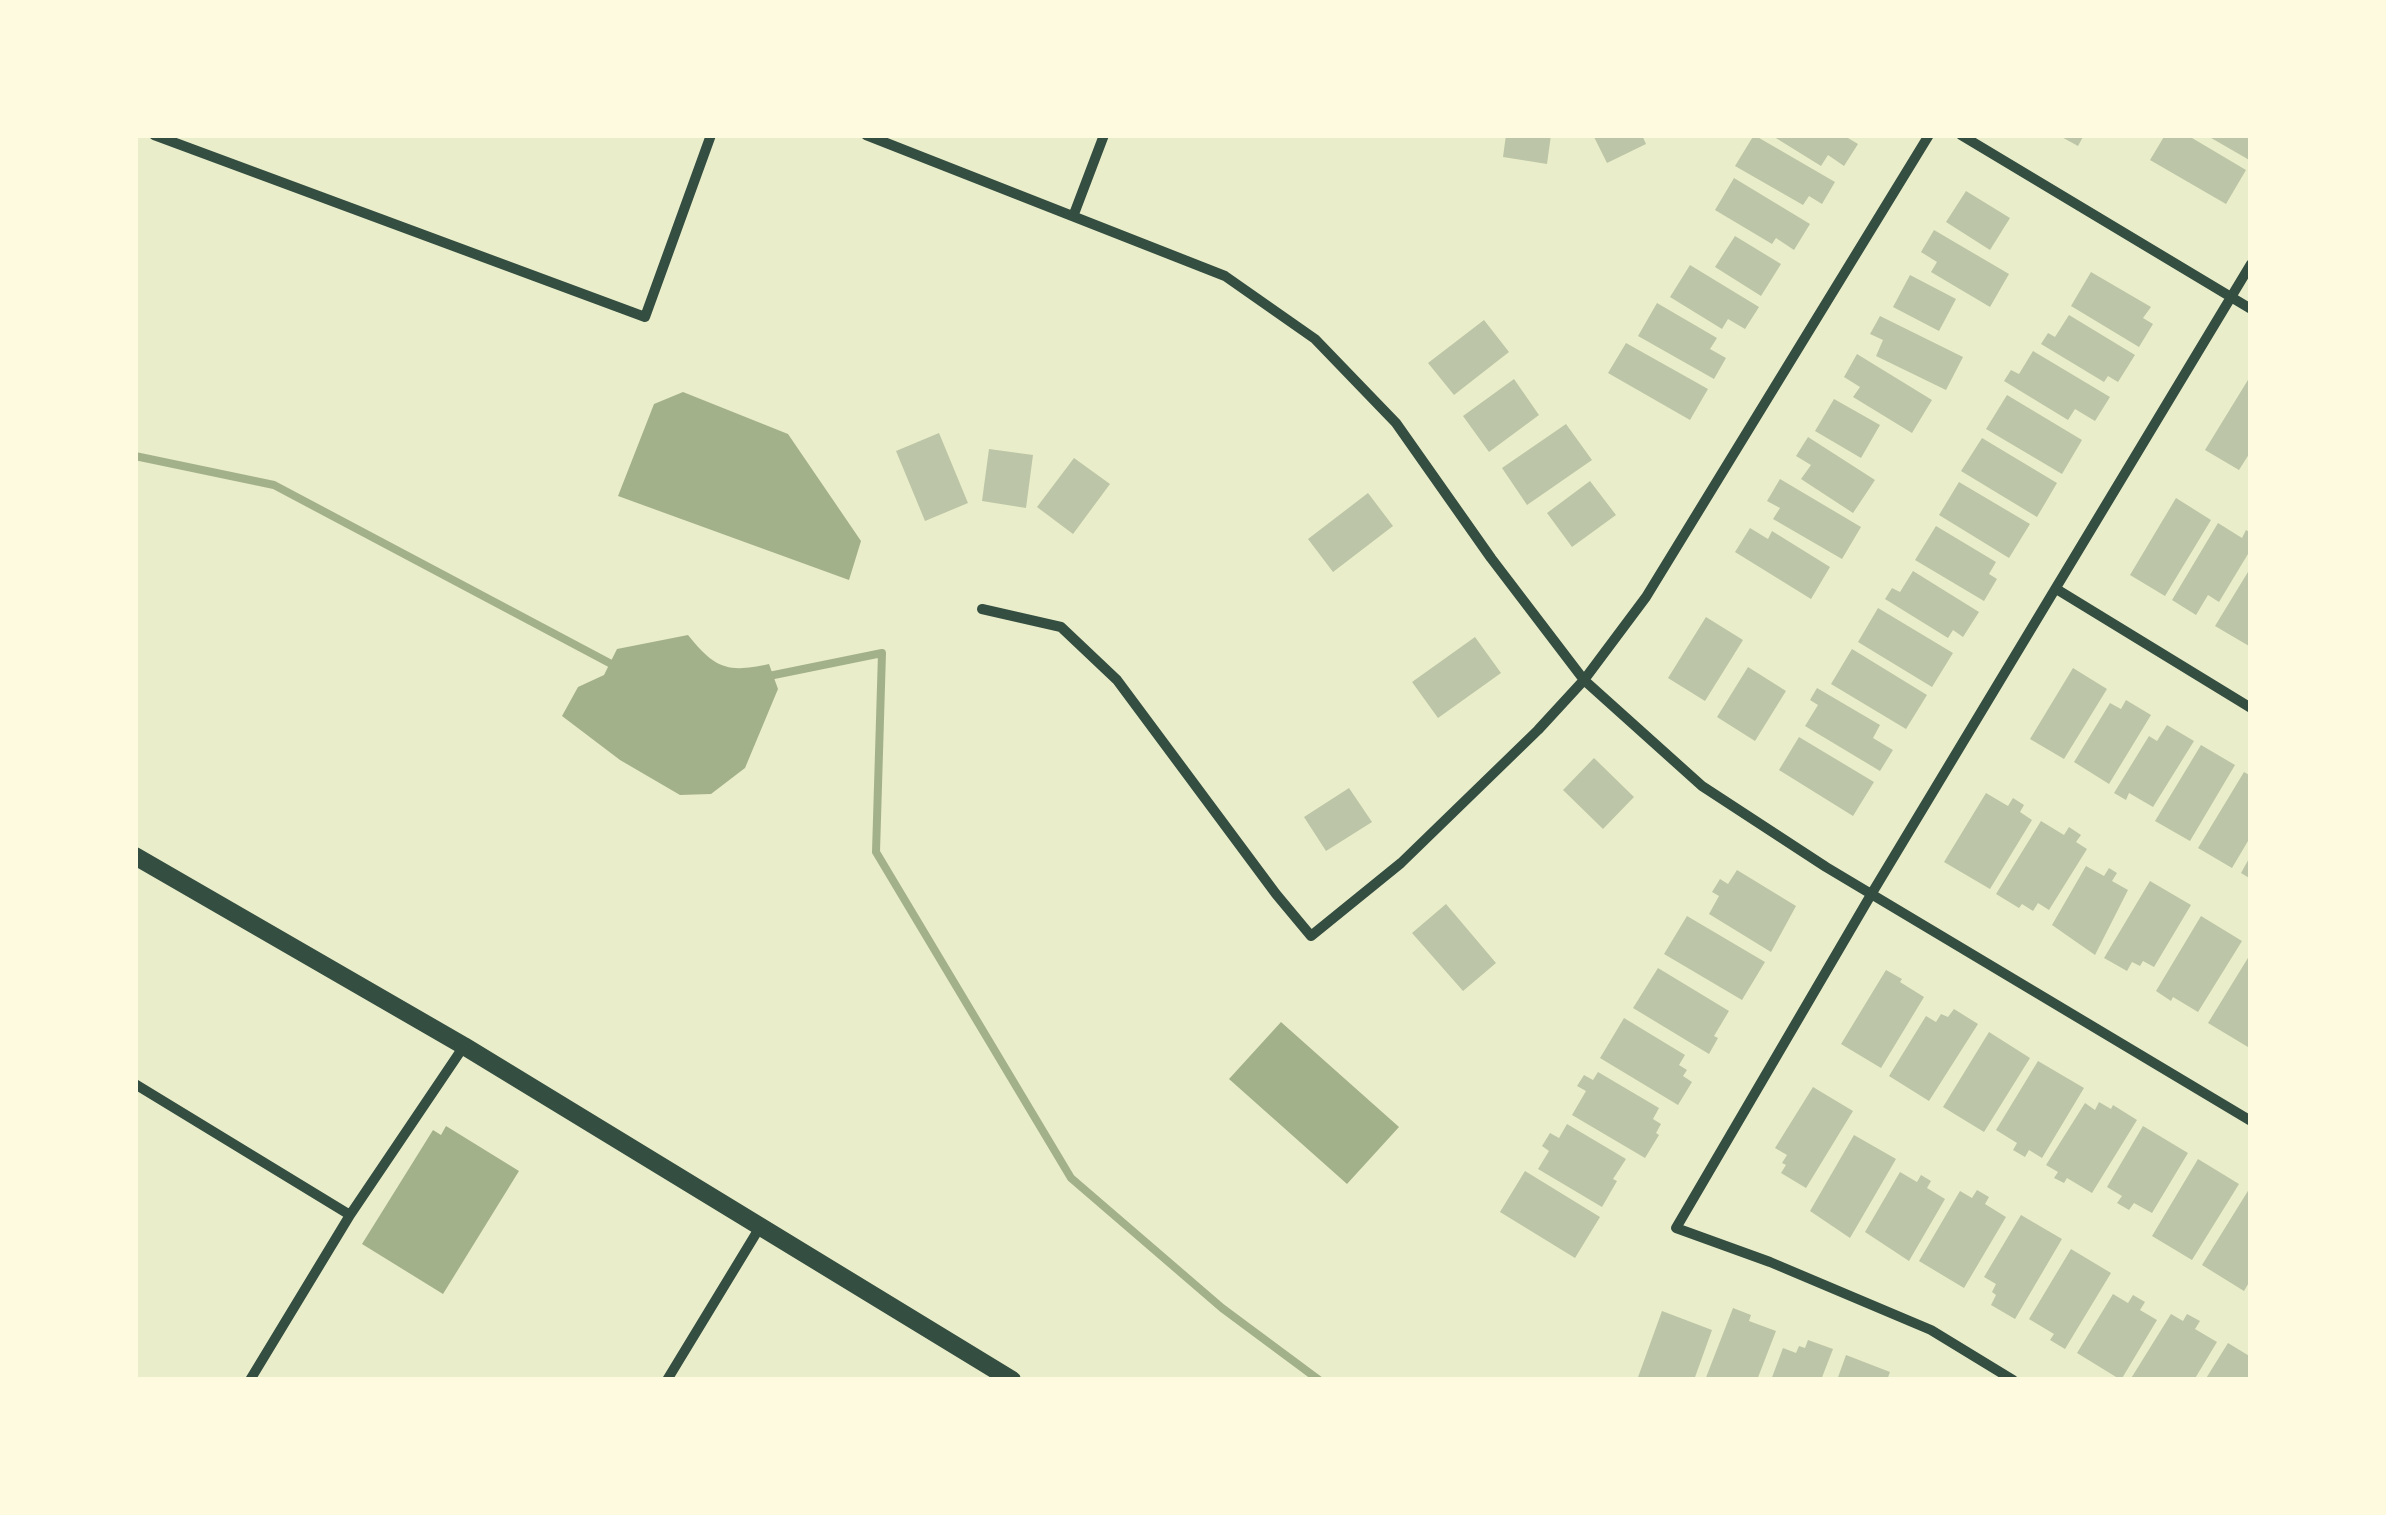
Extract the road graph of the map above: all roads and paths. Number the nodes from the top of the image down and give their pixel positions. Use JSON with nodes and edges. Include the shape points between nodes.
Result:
{"nodes":[{"id":1,"x":154,"y":135,"type":"edge"},
{"id":2,"x":711,"y":135,"type":"edge"},
{"id":3,"x":866,"y":135,"type":"edge"},
{"id":4,"x":1104,"y":135,"type":"edge"},
{"id":5,"x":1929,"y":135,"type":"edge"},
{"id":6,"x":1961,"y":135,"type":"edge"},
{"id":7,"x":1074,"y":214,"type":"junction"},
{"id":8,"x":2251,"y":264,"type":"edge"},
{"id":9,"x":2231,"y":296,"type":"junction"},
{"id":10,"x":2251,"y":309,"type":"edge"},
{"id":11,"x":2058,"y":590,"type":"junction"},
{"id":12,"x":982,"y":609,"type":"dead end"},
{"id":13,"x":1584,"y":680,"type":"junction"},
{"id":14,"x":2251,"y":708,"type":"edge"},
{"id":15,"x":135,"y":856,"type":"edge"},
{"id":16,"x":1872,"y":894,"type":"junction"},
{"id":17,"x":464,"y":1046,"type":"junction"},
{"id":18,"x":135,"y":1084,"type":"edge"},
{"id":19,"x":2251,"y":1121,"type":"edge"},
{"id":20,"x":350,"y":1215,"type":"junction"},
{"id":21,"x":760,"y":1226,"type":"junction"},
{"id":22,"x":250,"y":1380,"type":"edge"},
{"id":23,"x":667,"y":1380,"type":"edge"},
{"id":24,"x":1012,"y":1380,"type":"edge"},
{"id":25,"x":2013,"y":1380,"type":"edge"}],
"edges":[{"from":1,"to":2,"type":"street","via":[[645,317]]},
{"from":3,"to":7,"type":"street"},
{"from":4,"to":7,"type":"street"},
{"from":5,"to":13,"type":"street","via":[[1646,597]]},
{"from":6,"to":9,"type":"street"},
{"from":7,"to":13,"type":"street","via":[[1226,276],[1314,338],[1396,423]]},
{"from":8,"to":9,"type":"street"},
{"from":9,"to":10,"type":"street"},
{"from":9,"to":11,"type":"street"},
{"from":11,"to":14,"type":"street"},
{"from":11,"to":16,"type":"street"},
{"from":12,"to":13,"type":"street","via":[[1061,627],[1117,680],[1311,934],[1401,863]]},
{"from":13,"to":16,"type":"street","via":[[1702,786]]},
{"from":15,"to":17,"type":"street"},
{"from":16,"to":19,"type":"street"},
{"from":16,"to":25,"type":"street","via":[[1676,1228],[1931,1330]]},
{"from":17,"to":20,"type":"street"},
{"from":17,"to":21,"type":"street"},
{"from":18,"to":20,"type":"street"},
{"from":20,"to":22,"type":"street"},
{"from":21,"to":23,"type":"street"},
{"from":21,"to":24,"type":"street"}]}
